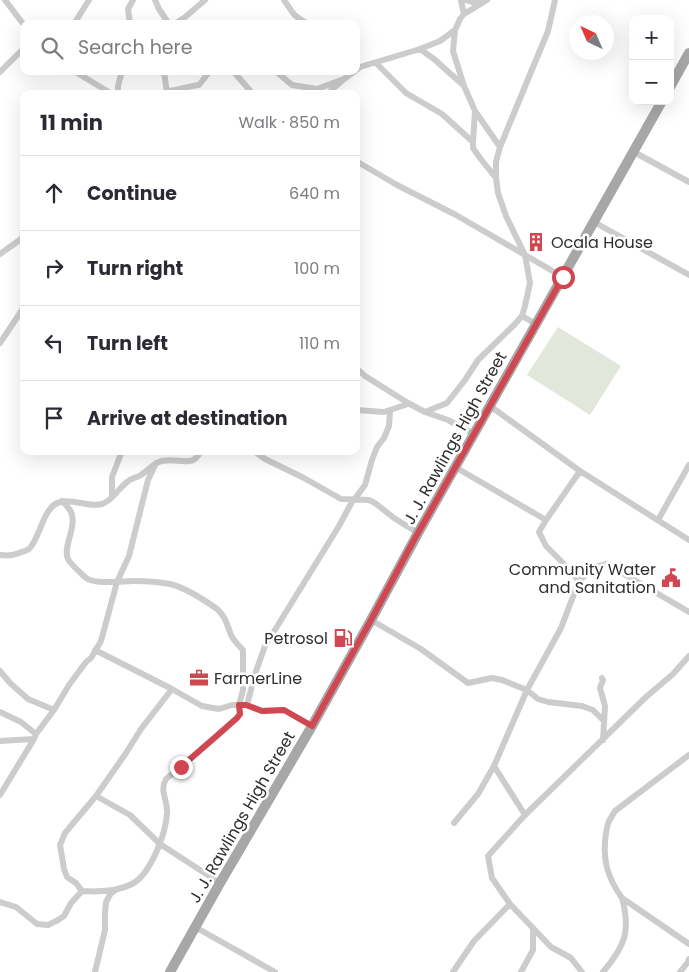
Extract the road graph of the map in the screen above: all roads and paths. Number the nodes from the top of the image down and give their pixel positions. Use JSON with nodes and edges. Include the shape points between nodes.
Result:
{"nodes":[{"id":1,"x":5,"y":0,"type":"edge"},
{"id":2,"x":88,"y":0,"type":"edge"},
{"id":3,"x":133,"y":0,"type":"edge"},
{"id":4,"x":155,"y":0,"type":"edge"},
{"id":5,"x":204,"y":0,"type":"edge"},
{"id":6,"x":461,"y":0,"type":"edge"},
{"id":7,"x":466,"y":0,"type":"edge"},
{"id":8,"x":286,"y":1,"type":"edge"},
{"id":9,"x":485,"y":1,"type":"edge"},
{"id":10,"x":556,"y":1,"type":"edge"},
{"id":11,"x":464,"y":14,"type":"junction"},
{"id":12,"x":20,"y":20,"type":"edge"},
{"id":13,"x":76,"y":20,"type":"edge"},
{"id":14,"x":129,"y":20,"type":"edge"},
{"id":15,"x":166,"y":20,"type":"edge"},
{"id":16,"x":181,"y":20,"type":"edge"},
{"id":17,"x":301,"y":20,"type":"edge"},
{"id":18,"x":455,"y":30,"type":"junction"},
{"id":19,"x":420,"y":49,"type":"junction"},
{"id":20,"x":20,"y":52,"type":"edge"},
{"id":21,"x":689,"y":53,"type":"edge"},
{"id":22,"x":376,"y":63,"type":"junction"},
{"id":23,"x":686,"y":65,"type":"edge"},
{"id":24,"x":360,"y":67,"type":"edge"},
{"id":25,"x":0,"y":72,"type":"edge"},
{"id":26,"x":81,"y":75,"type":"edge"},
{"id":27,"x":121,"y":75,"type":"edge"},
{"id":28,"x":165,"y":75,"type":"edge"},
{"id":29,"x":207,"y":75,"type":"edge"},
{"id":30,"x":236,"y":75,"type":"edge"},
{"id":31,"x":280,"y":75,"type":"edge"},
{"id":32,"x":349,"y":75,"type":"edge"},
{"id":33,"x":344,"y":79,"type":"junction"},
{"id":34,"x":674,"y":82,"type":"edge"},
{"id":35,"x":118,"y":86,"type":"junction"},
{"id":36,"x":464,"y":86,"type":"junction"},
{"id":37,"x":104,"y":89,"type":"joint"},
{"id":38,"x":118,"y":90,"type":"edge"},
{"id":39,"x":167,"y":90,"type":"edge"},
{"id":40,"x":176,"y":90,"type":"edge"},
{"id":41,"x":250,"y":90,"type":"edge"},
{"id":42,"x":314,"y":90,"type":"edge"},
{"id":43,"x":320,"y":90,"type":"edge"},
{"id":44,"x":332,"y":90,"type":"edge"},
{"id":45,"x":660,"y":105,"type":"edge"},
{"id":46,"x":475,"y":111,"type":"junction"},
{"id":47,"x":472,"y":142,"type":"junction"},
{"id":48,"x":500,"y":147,"type":"junction"},
{"id":49,"x":634,"y":152,"type":"junction"},
{"id":50,"x":360,"y":163,"type":"edge"},
{"id":51,"x":496,"y":178,"type":"junction"},
{"id":52,"x":689,"y":182,"type":"edge"},
{"id":53,"x":594,"y":222,"type":"junction"},
{"id":54,"x":20,"y":239,"type":"edge"},
{"id":55,"x":0,"y":254,"type":"edge"},
{"id":56,"x":525,"y":255,"type":"junction"},
{"id":57,"x":689,"y":275,"type":"edge"},
{"id":58,"x":563,"y":277,"type":"junction"},
{"id":59,"x":522,"y":316,"type":"junction"},
{"id":60,"x":20,"y":318,"type":"edge"},
{"id":61,"x":536,"y":324,"type":"junction"},
{"id":62,"x":0,"y":343,"type":"edge"},
{"id":63,"x":360,"y":372,"type":"edge"},
{"id":64,"x":408,"y":403,"type":"junction"},
{"id":65,"x":490,"y":406,"type":"junction"},
{"id":66,"x":360,"y":410,"type":"edge"},
{"id":67,"x":390,"y":411,"type":"junction"},
{"id":68,"x":425,"y":412,"type":"junction"},
{"id":69,"x":474,"y":434,"type":"junction"},
{"id":70,"x":120,"y":455,"type":"edge"},
{"id":71,"x":198,"y":455,"type":"edge"},
{"id":72,"x":260,"y":455,"type":"edge"},
{"id":73,"x":156,"y":464,"type":"junction"},
{"id":74,"x":689,"y":464,"type":"edge"},
{"id":75,"x":456,"y":467,"type":"junction"},
{"id":76,"x":580,"y":471,"type":"junction"},
{"id":77,"x":112,"y":496,"type":"junction"},
{"id":78,"x":353,"y":500,"type":"junction"},
{"id":79,"x":62,"y":501,"type":"junction"},
{"id":80,"x":77,"y":503,"type":"junction"},
{"id":81,"x":70,"y":510,"type":"junction"},
{"id":82,"x":546,"y":520,"type":"junction"},
{"id":83,"x":658,"y":520,"type":"junction"},
{"id":84,"x":418,"y":534,"type":"junction"},
{"id":85,"x":689,"y":540,"type":"edge"},
{"id":86,"x":0,"y":554,"type":"edge"},
{"id":87,"x":578,"y":581,"type":"junction"},
{"id":88,"x":117,"y":582,"type":"junction"},
{"id":89,"x":689,"y":612,"type":"edge"},
{"id":90,"x":371,"y":620,"type":"junction"},
{"id":91,"x":95,"y":650,"type":"junction"},
{"id":92,"x":689,"y":656,"type":"edge"},
{"id":93,"x":0,"y":671,"type":"edge"},
{"id":94,"x":602,"y":678,"type":"dead end"},
{"id":95,"x":172,"y":689,"type":"junction"},
{"id":96,"x":527,"y":690,"type":"junction"},
{"id":97,"x":239,"y":705,"type":"junction"},
{"id":98,"x":246,"y":705,"type":"junction"},
{"id":99,"x":605,"y":706,"type":"junction"},
{"id":100,"x":54,"y":710,"type":"junction"},
{"id":101,"x":593,"y":710,"type":"junction"},
{"id":102,"x":0,"y":712,"type":"edge"},
{"id":103,"x":604,"y":721,"type":"junction"},
{"id":104,"x":312,"y":726,"type":"junction"},
{"id":105,"x":35,"y":737,"type":"junction"},
{"id":106,"x":603,"y":740,"type":"junction"},
{"id":107,"x":0,"y":741,"type":"edge"},
{"id":108,"x":689,"y":755,"type":"edge"},
{"id":109,"x":494,"y":766,"type":"junction"},
{"id":110,"x":0,"y":795,"type":"edge"},
{"id":111,"x":96,"y":796,"type":"junction"},
{"id":112,"x":524,"y":815,"type":"junction"},
{"id":113,"x":454,"y":823,"type":"dead end"},
{"id":114,"x":160,"y":844,"type":"junction"},
{"id":115,"x":220,"y":883,"type":"junction"},
{"id":116,"x":117,"y":889,"type":"junction"},
{"id":117,"x":82,"y":891,"type":"junction"},
{"id":118,"x":622,"y":898,"type":"junction"},
{"id":119,"x":0,"y":902,"type":"edge"},
{"id":120,"x":510,"y":904,"type":"junction"},
{"id":121,"x":195,"y":927,"type":"junction"},
{"id":122,"x":533,"y":928,"type":"junction"},
{"id":123,"x":689,"y":944,"type":"edge"},
{"id":124,"x":689,"y":959,"type":"edge"},
{"id":125,"x":95,"y":972,"type":"edge"},
{"id":126,"x":170,"y":972,"type":"edge"},
{"id":127,"x":275,"y":972,"type":"edge"},
{"id":128,"x":453,"y":972,"type":"edge"},
{"id":129,"x":521,"y":972,"type":"edge"},
{"id":130,"x":582,"y":972,"type":"edge"},
{"id":131,"x":603,"y":972,"type":"edge"},
{"id":132,"x":680,"y":972,"type":"edge"}],
"edges":[{"from":1,"to":12,"type":"street"},
{"from":2,"to":13,"type":"street"},
{"from":3,"to":14,"type":"street","via":[[128,9]]},
{"from":4,"to":15,"type":"street"},
{"from":5,"to":16,"type":"street"},
{"from":6,"to":11,"type":"street"},
{"from":7,"to":9,"type":"street"},
{"from":8,"to":17,"type":"street","via":[[292,14]]},
{"from":9,"to":11,"type":"street"},
{"from":10,"to":48,"type":"street","via":[[548,31]]},
{"from":11,"to":18,"type":"street"},
{"from":18,"to":19,"type":"street","via":[[440,41]]},
{"from":18,"to":36,"type":"street","via":[[453,51]]},
{"from":19,"to":22,"type":"street"},
{"from":19,"to":36,"type":"street"},
{"from":20,"to":25,"type":"street"},
{"from":21,"to":23,"type":"main road"},
{"from":22,"to":24,"type":"street"},
{"from":22,"to":47,"type":"street","via":[[406,93],[442,114]]},
{"from":23,"to":34,"type":"main road"},
{"from":26,"to":37,"type":"street"},
{"from":27,"to":35,"type":"street"},
{"from":28,"to":39,"type":"street"},
{"from":29,"to":40,"type":"street","via":[[199,85]]},
{"from":30,"to":41,"type":"street"},
{"from":31,"to":42,"type":"street","via":[[292,85]]},
{"from":32,"to":33,"type":"street"},
{"from":33,"to":43,"type":"street"},
{"from":33,"to":44,"type":"street"},
{"from":35,"to":37,"type":"street"},
{"from":35,"to":38,"type":"street"},
{"from":36,"to":46,"type":"street"},
{"from":45,"to":49,"type":"main road","name":"J. J. Rawlings High Street"},
{"from":46,"to":47,"type":"street"},
{"from":46,"to":48,"type":"street"},
{"from":47,"to":51,"type":"street","via":[[476,153]]},
{"from":48,"to":51,"type":"street"},
{"from":49,"to":52,"type":"street"},
{"from":49,"to":53,"type":"main road","name":"J. J. Rawlings High Street"},
{"from":50,"to":56,"type":"street"},
{"from":51,"to":56,"type":"street","via":[[506,216]]},
{"from":53,"to":57,"type":"street"},
{"from":53,"to":58,"type":"main road","name":"J. J. Rawlings High Street"},
{"from":54,"to":55,"type":"street"},
{"from":56,"to":58,"type":"street"},
{"from":56,"to":59,"type":"street","via":[[530,283]]},
{"from":58,"to":61,"type":"main road","name":"J. J. Rawlings High Street"},
{"from":59,"to":61,"type":"street"},
{"from":59,"to":68,"type":"street","via":[[478,360],[447,403]]},
{"from":60,"to":62,"type":"street"},
{"from":61,"to":65,"type":"main road","name":"J. J. Rawlings High Street"},
{"from":63,"to":64,"type":"street"},
{"from":64,"to":67,"type":"street"},
{"from":64,"to":68,"type":"street"},
{"from":65,"to":69,"type":"main road","name":"J. J. Rawlings High Street"},
{"from":65,"to":76,"type":"street"},
{"from":66,"to":67,"type":"street"},
{"from":67,"to":78,"type":"street","via":[[389,426],[372,460],[365,486]]},
{"from":68,"to":69,"type":"street"},
{"from":69,"to":75,"type":"main road","name":"J. J. Rawlings High Street"},
{"from":70,"to":77,"type":"street","via":[[112,477]]},
{"from":71,"to":73,"type":"street","via":[[191,460],[167,460]]},
{"from":72,"to":78,"type":"street","via":[[341,500]]},
{"from":73,"to":77,"type":"street","via":[[129,480]]},
{"from":73,"to":88,"type":"street","via":[[148,480],[129,556]]},
{"from":74,"to":83,"type":"street"},
{"from":75,"to":82,"type":"street"},
{"from":75,"to":84,"type":"main road","name":"J. J. Rawlings High Street"},
{"from":76,"to":82,"type":"street"},
{"from":76,"to":83,"type":"street"},
{"from":77,"to":80,"type":"street","via":[[106,503],[98,505]]},
{"from":78,"to":84,"type":"street","via":[[375,503]]},
{"from":78,"to":98,"type":"street","via":[[265,646]]},
{"from":79,"to":80,"type":"street"},
{"from":79,"to":81,"type":"street"},
{"from":79,"to":86,"type":"street","via":[[51,508],[28,550],[15,555]]},
{"from":80,"to":81,"type":"street"},
{"from":81,"to":88,"type":"street","via":[[72,527],[68,559],[90,580]]},
{"from":82,"to":87,"type":"street","via":[[539,532],[546,546]]},
{"from":83,"to":85,"type":"street"},
{"from":84,"to":90,"type":"main road","name":"J. J. Rawlings High Street"},
{"from":87,"to":89,"type":"street","via":[[594,568],[607,564]]},
{"from":87,"to":96,"type":"street","via":[[561,628]]},
{"from":88,"to":91,"type":"street","via":[[101,641]]},
{"from":88,"to":97,"type":"street","via":[[171,585],[188,591],[224,616],[234,641],[243,650],[243,690]]},
{"from":90,"to":96,"type":"street","via":[[421,649],[468,683],[492,678]]},
{"from":90,"to":104,"type":"main road","name":"J. J. Rawlings High Street"},
{"from":91,"to":95,"type":"street"},
{"from":91,"to":100,"type":"street"},
{"from":92,"to":106,"type":"street"},
{"from":93,"to":100,"type":"street","via":[[28,699]]},
{"from":94,"to":99,"type":"street","via":[[600,688]]},
{"from":95,"to":97,"type":"street","via":[[202,706],[219,709]]},
{"from":95,"to":111,"type":"street"},
{"from":96,"to":101,"type":"street","via":[[538,699]]},
{"from":96,"to":109,"type":"street"},
{"from":97,"to":98,"type":"street"},
{"from":97,"to":114,"type":"street","via":[[237,718],[163,784],[167,811]]},
{"from":98,"to":104,"type":"street","via":[[262,711],[284,710]]},
{"from":99,"to":101,"type":"street"},
{"from":99,"to":103,"type":"street"},
{"from":100,"to":105,"type":"street"},
{"from":101,"to":103,"type":"street"},
{"from":102,"to":105,"type":"street","via":[[21,722]]},
{"from":103,"to":106,"type":"street"},
{"from":104,"to":115,"type":"main road","name":"J. J. Rawlings High Street"},
{"from":105,"to":107,"type":"street"},
{"from":105,"to":110,"type":"street"},
{"from":106,"to":112,"type":"street"},
{"from":108,"to":118,"type":"street","via":[[616,811],[608,822],[605,860]]},
{"from":109,"to":112,"type":"street"},
{"from":109,"to":113,"type":"street","via":[[478,794]]},
{"from":111,"to":114,"type":"street","via":[[130,815]]},
{"from":111,"to":117,"type":"street","via":[[65,833],[60,845],[68,877]]},
{"from":112,"to":120,"type":"street","via":[[488,856],[492,878]]},
{"from":114,"to":115,"type":"street"},
{"from":114,"to":116,"type":"street","via":[[144,873],[133,884]]},
{"from":115,"to":121,"type":"main road","name":"J. J. Rawlings High Street"},
{"from":116,"to":117,"type":"street"},
{"from":116,"to":125,"type":"street","via":[[106,902],[105,930]]},
{"from":117,"to":119,"type":"street","via":[[64,916],[48,925],[37,924],[16,907]]},
{"from":118,"to":123,"type":"street"},
{"from":118,"to":131,"type":"street","via":[[625,908],[624,941]]},
{"from":120,"to":122,"type":"street"},
{"from":120,"to":128,"type":"street","via":[[474,941]]},
{"from":121,"to":126,"type":"main road","name":"J. J. Rawlings High Street"},
{"from":121,"to":127,"type":"street"},
{"from":122,"to":129,"type":"street","via":[[533,950]]},
{"from":122,"to":130,"type":"street"},
{"from":124,"to":132,"type":"street"}]}
